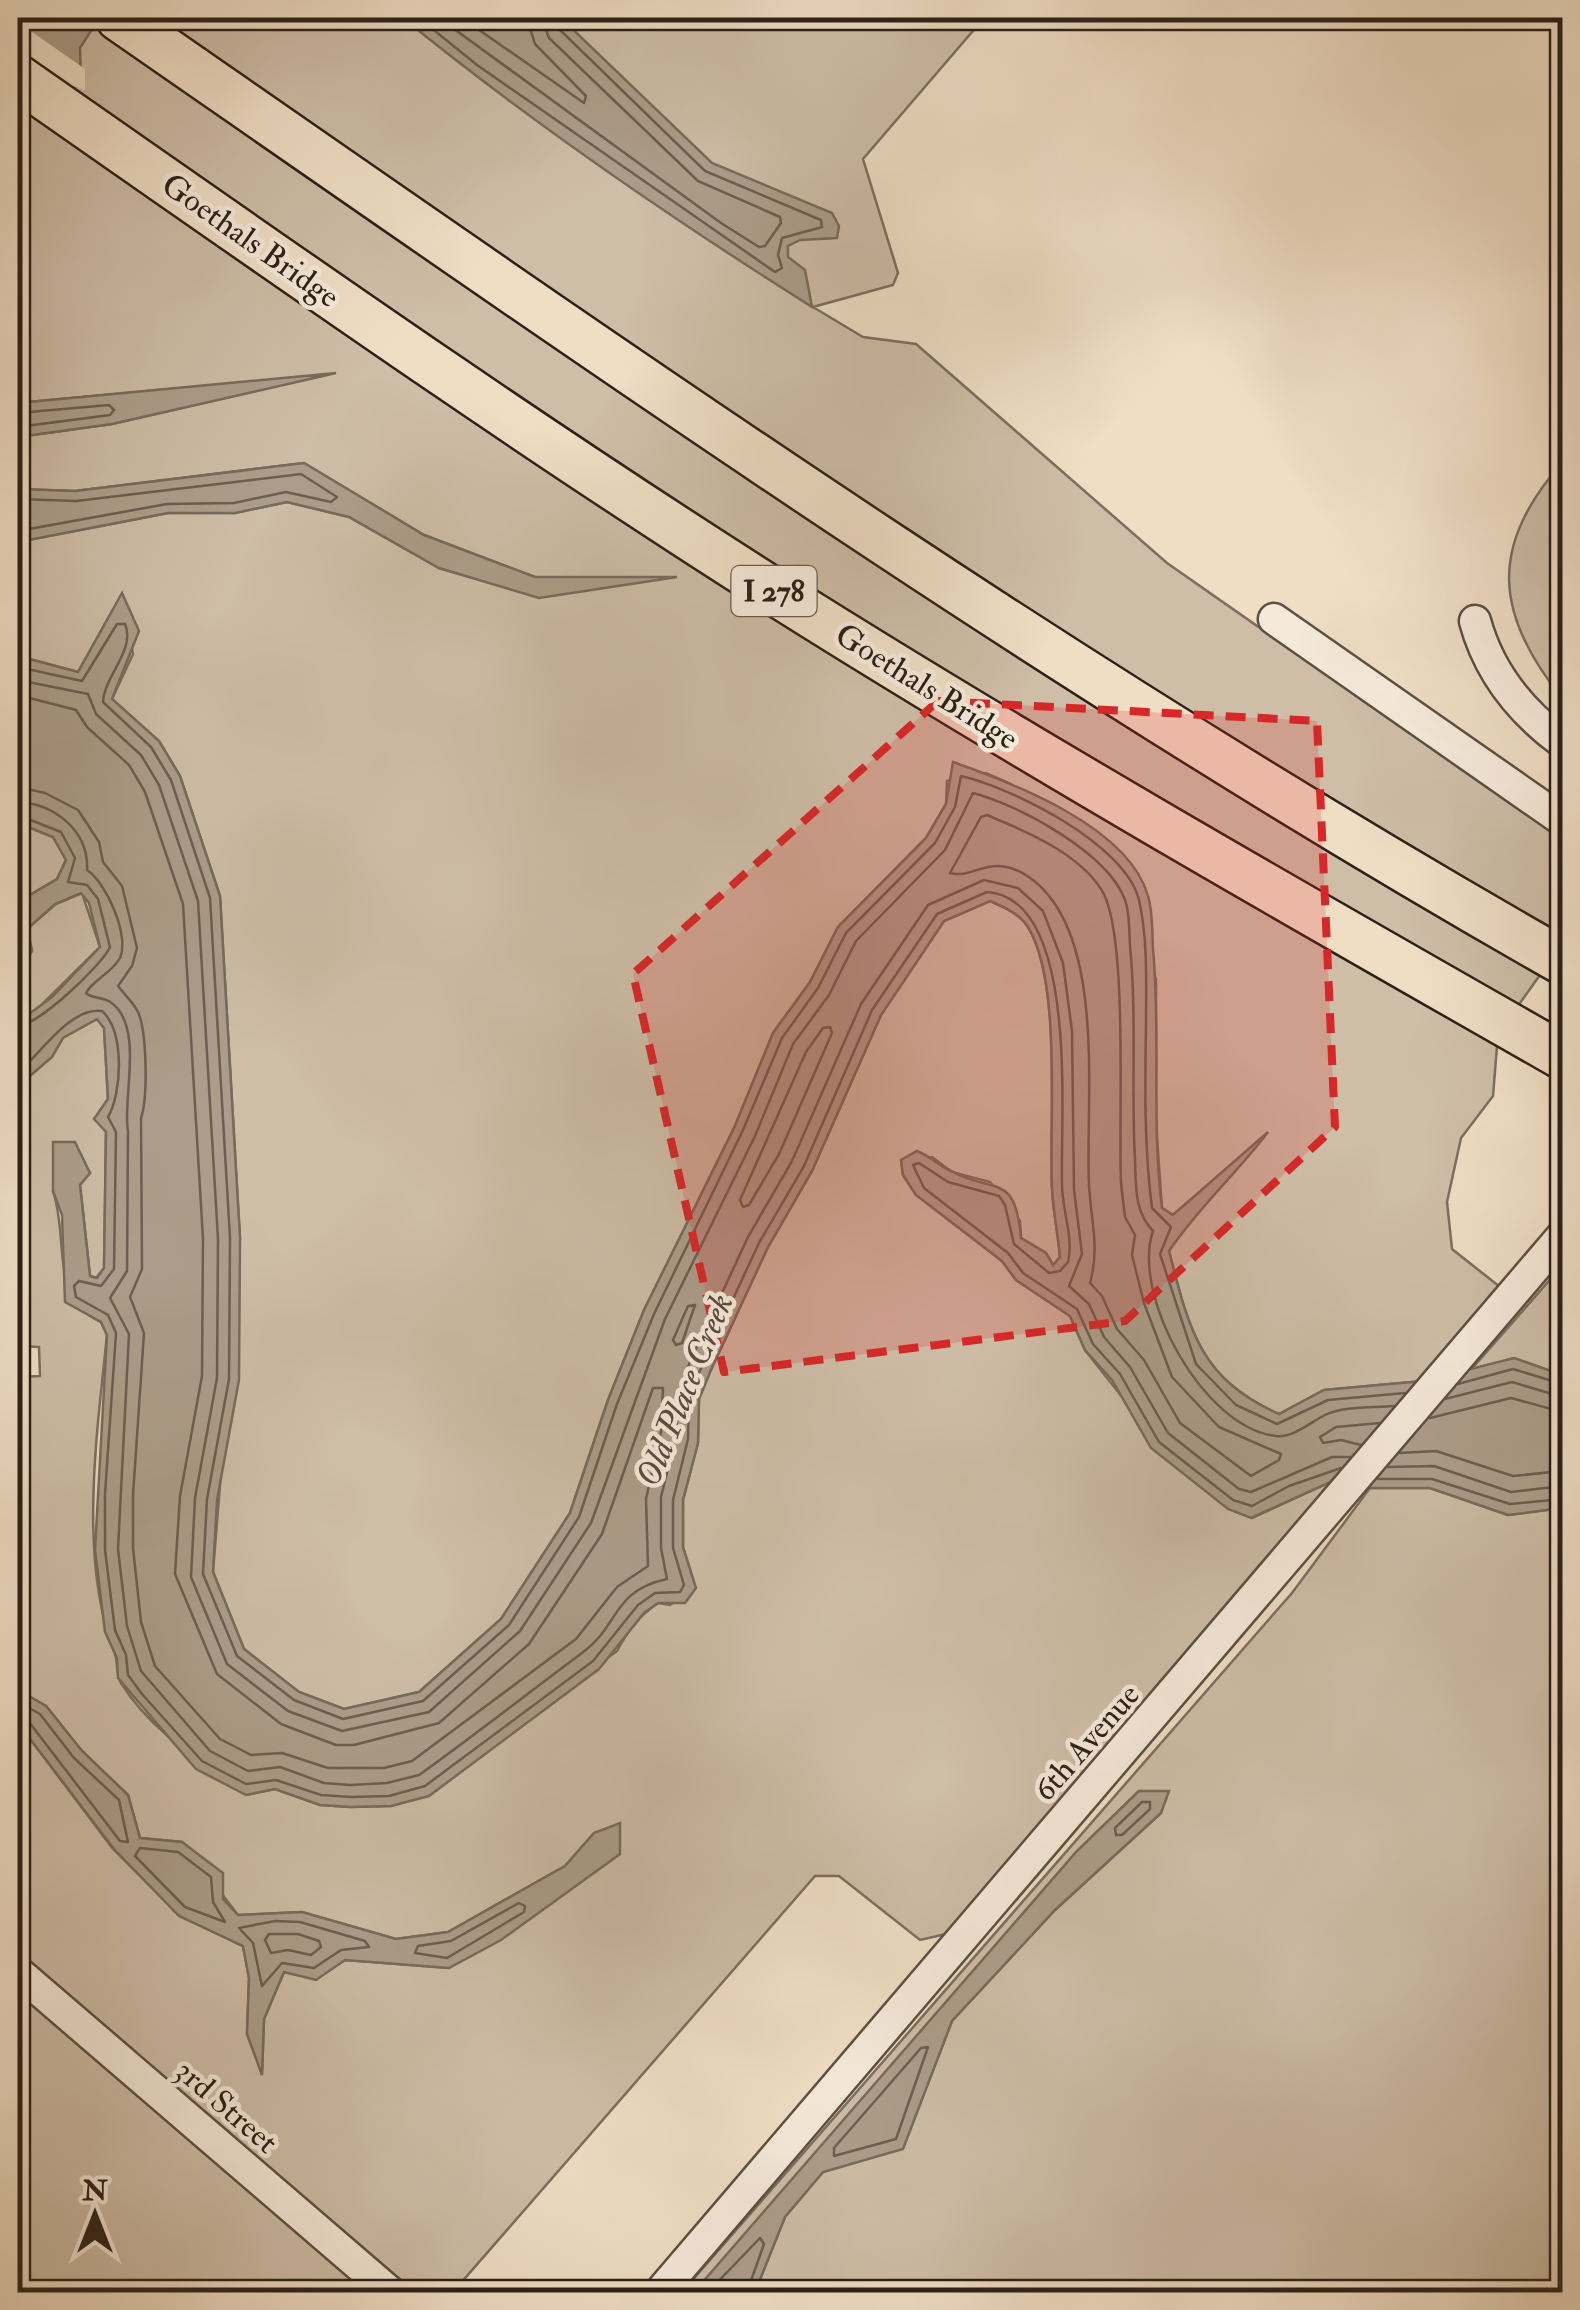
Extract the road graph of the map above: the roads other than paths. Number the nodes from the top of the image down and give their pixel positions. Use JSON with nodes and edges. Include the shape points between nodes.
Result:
{"nodes":[{"id":1,"x":119,"y":18,"type":"edge"},
{"id":2,"x":18,"y":78,"type":"edge"},
{"id":3,"x":1274,"y":619,"type":"dead end"},
{"id":4,"x":1475,"y":621,"type":"dead end"},
{"id":5,"x":1562,"y":742,"type":"edge"},
{"id":6,"x":1562,"y":820,"type":"edge"},
{"id":7,"x":1562,"y":962,"type":"edge"},
{"id":8,"x":1562,"y":1056,"type":"edge"},
{"id":9,"x":1562,"y":1236,"type":"edge"},
{"id":10,"x":18,"y":1972,"type":"edge"},
{"id":11,"x":390,"y":2292,"type":"edge"},
{"id":12,"x":660,"y":2292,"type":"edge"}],
"edges":[{"from":1,"to":7,"type":"highway","via":[[848,522],[1182,736]]},
{"from":2,"to":8,"type":"highway","name":"Goethals Bridge","number":"I 278","via":[[497,410],[776,592],[1112,799]]},
{"from":3,"to":6,"type":"street"},
{"from":4,"to":5,"type":"street","via":[[1511,696]]},
{"from":9,"to":12,"type":"street","name":"6th Avenue"},
{"from":10,"to":11,"type":"street","name":"3rd Street"}]}
